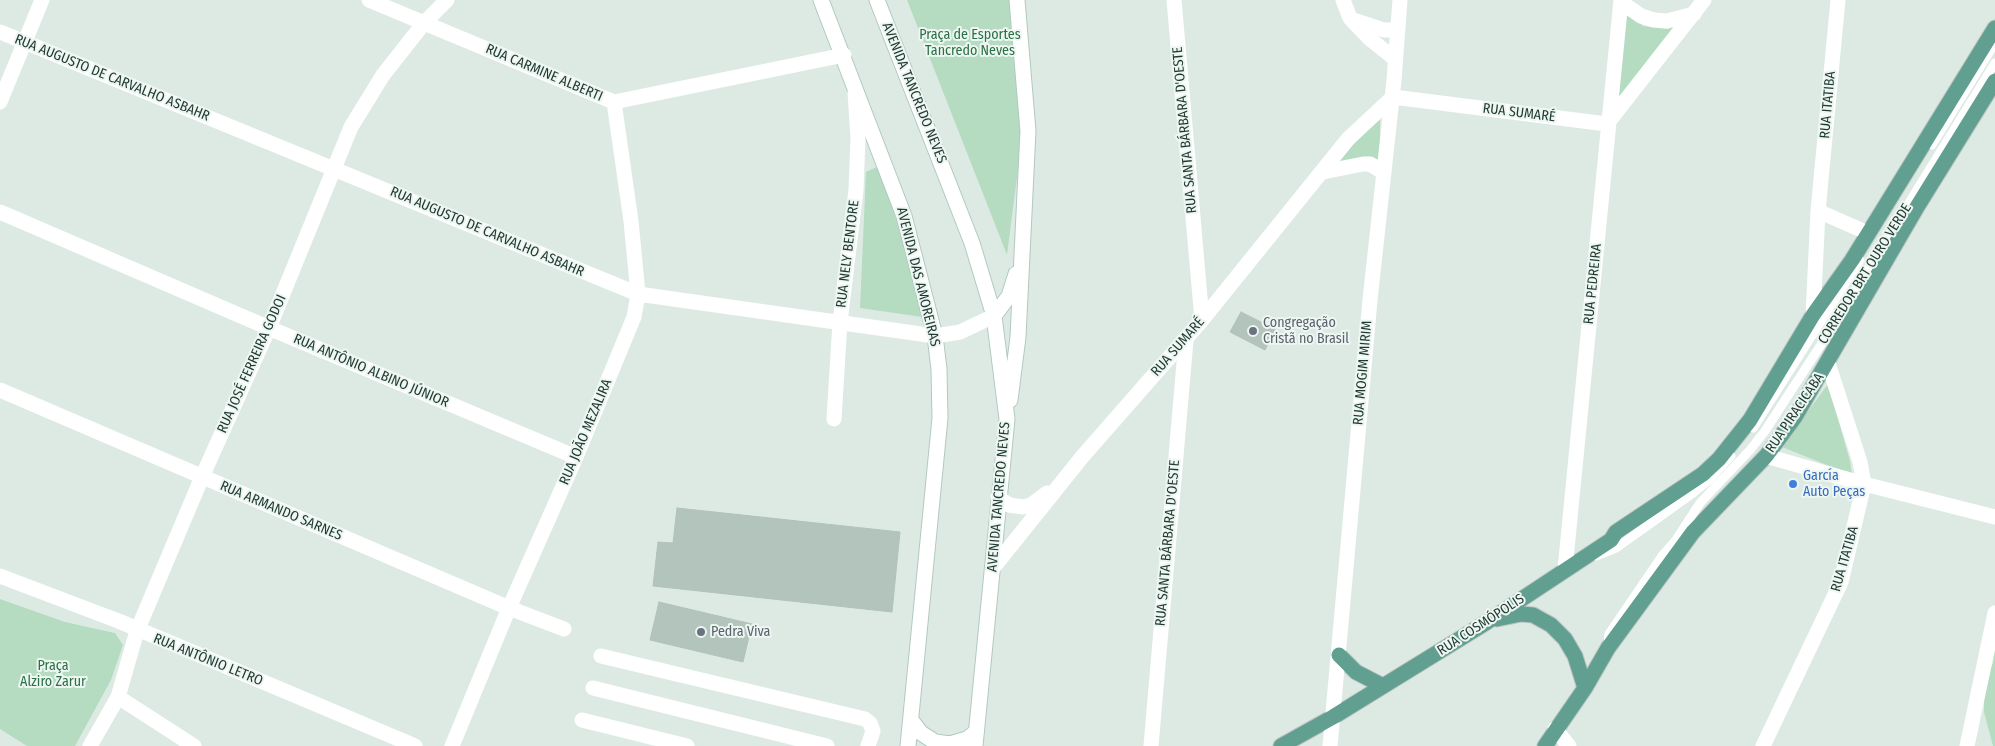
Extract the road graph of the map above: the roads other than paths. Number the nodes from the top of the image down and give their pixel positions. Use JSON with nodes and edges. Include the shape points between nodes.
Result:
{"nodes":[{"id":1,"x":42,"y":0,"type":"edge"},
{"id":2,"x":368,"y":0,"type":"edge"},
{"id":3,"x":447,"y":0,"type":"edge"},
{"id":4,"x":821,"y":0,"type":"edge"},
{"id":5,"x":877,"y":0,"type":"edge"},
{"id":6,"x":1017,"y":0,"type":"edge"},
{"id":7,"x":1174,"y":0,"type":"edge"},
{"id":8,"x":1343,"y":0,"type":"edge"},
{"id":9,"x":1400,"y":0,"type":"edge"},
{"id":10,"x":1704,"y":0,"type":"edge"},
{"id":11,"x":1838,"y":0,"type":"edge"},
{"id":12,"x":1621,"y":1,"type":"edge"},
{"id":13,"x":1694,"y":14,"type":"junction"},
{"id":14,"x":1350,"y":18,"type":"junction"},
{"id":15,"x":424,"y":23,"type":"junction"},
{"id":16,"x":1995,"y":28,"type":"edge"},
{"id":17,"x":1398,"y":30,"type":"junction"},
{"id":18,"x":0,"y":32,"type":"edge"},
{"id":19,"x":24,"y":42,"type":"junction"},
{"id":20,"x":1995,"y":43,"type":"edge"},
{"id":21,"x":844,"y":55,"type":"junction"},
{"id":22,"x":1395,"y":59,"type":"junction"},
{"id":23,"x":1995,"y":63,"type":"edge"},
{"id":24,"x":1995,"y":81,"type":"edge"},
{"id":25,"x":854,"y":88,"type":"junction"},
{"id":26,"x":1392,"y":97,"type":"junction"},
{"id":27,"x":0,"y":102,"type":"edge"},
{"id":28,"x":614,"y":102,"type":"junction"},
{"id":29,"x":1607,"y":124,"type":"junction"},
{"id":30,"x":334,"y":168,"type":"junction"},
{"id":31,"x":1323,"y":172,"type":"junction"},
{"id":32,"x":1383,"y":172,"type":"junction"},
{"id":33,"x":1818,"y":211,"type":"junction"},
{"id":34,"x":0,"y":212,"type":"edge"},
{"id":35,"x":1868,"y":233,"type":"junction"},
{"id":36,"x":1024,"y":249,"type":"junction"},
{"id":37,"x":638,"y":294,"type":"junction"},
{"id":38,"x":1813,"y":315,"type":"junction"},
{"id":39,"x":994,"y":316,"type":"junction"},
{"id":40,"x":1202,"y":320,"type":"junction"},
{"id":41,"x":840,"y":322,"type":"junction"},
{"id":42,"x":269,"y":328,"type":"junction"},
{"id":43,"x":935,"y":336,"type":"junction"},
{"id":44,"x":1186,"y":340,"type":"junction"},
{"id":45,"x":1828,"y":363,"type":"junction"},
{"id":46,"x":0,"y":390,"type":"edge"},
{"id":47,"x":834,"y":419,"type":"dead end"},
{"id":48,"x":1007,"y":419,"type":"junction"},
{"id":49,"x":1766,"y":456,"type":"junction"},
{"id":50,"x":576,"y":457,"type":"junction"},
{"id":51,"x":1070,"y":474,"type":"junction"},
{"id":52,"x":202,"y":477,"type":"junction"},
{"id":53,"x":1864,"y":484,"type":"junction"},
{"id":54,"x":998,"y":496,"type":"junction"},
{"id":55,"x":1995,"y":517,"type":"edge"},
{"id":56,"x":993,"y":568,"type":"junction"},
{"id":57,"x":1565,"y":569,"type":"junction"},
{"id":58,"x":0,"y":576,"type":"edge"},
{"id":59,"x":509,"y":608,"type":"junction"},
{"id":60,"x":1995,"y":613,"type":"edge"},
{"id":61,"x":1488,"y":622,"type":"junction"},
{"id":62,"x":564,"y":629,"type":"dead end"},
{"id":63,"x":137,"y":631,"type":"junction"},
{"id":64,"x":1608,"y":648,"type":"junction"},
{"id":65,"x":601,"y":656,"type":"dead end"},
{"id":66,"x":1338,"y":656,"type":"junction"},
{"id":67,"x":1383,"y":686,"type":"junction"},
{"id":68,"x":593,"y":688,"type":"dead end"},
{"id":69,"x":1585,"y":688,"type":"junction"},
{"id":70,"x":118,"y":697,"type":"junction"},
{"id":71,"x":1333,"y":717,"type":"junction"},
{"id":72,"x":582,"y":720,"type":"dead end"},
{"id":73,"x":911,"y":720,"type":"junction"},
{"id":74,"x":1555,"y":729,"type":"junction"},
{"id":75,"x":975,"y":739,"type":"edge"},
{"id":76,"x":90,"y":746,"type":"edge"},
{"id":77,"x":194,"y":746,"type":"edge"},
{"id":78,"x":415,"y":746,"type":"edge"},
{"id":79,"x":452,"y":746,"type":"edge"},
{"id":80,"x":687,"y":746,"type":"edge"},
{"id":81,"x":827,"y":746,"type":"edge"},
{"id":82,"x":868,"y":746,"type":"edge"},
{"id":83,"x":908,"y":746,"type":"edge"},
{"id":84,"x":1151,"y":746,"type":"edge"},
{"id":85,"x":1281,"y":746,"type":"edge"},
{"id":86,"x":1330,"y":746,"type":"edge"},
{"id":87,"x":1544,"y":746,"type":"edge"},
{"id":88,"x":1569,"y":746,"type":"edge"},
{"id":89,"x":1763,"y":746,"type":"edge"},
{"id":90,"x":1967,"y":746,"type":"edge"}],
"edges":[{"from":1,"to":19,"type":"street"},
{"from":2,"to":15,"type":"street","name":"RUA CARMINE ALBERTI"},
{"from":3,"to":15,"type":"street","name":"RUA JOSÉ FERREIRA GODOI"},
{"from":4,"to":21,"type":"street","name":"AVENIDA DAS AMOREIRAS"},
{"from":5,"to":39,"type":"street","name":"AVENIDA TANCREDO NEVES","via":[[972,243]]},
{"from":6,"to":36,"type":"street","via":[[1028,131]]},
{"from":7,"to":40,"type":"street","name":"RUA SANTA BÁRBARA D'OESTE"},
{"from":8,"to":14,"type":"street"},
{"from":9,"to":17,"type":"street","name":"RUA MOGIM MIRIM"},
{"from":10,"to":13,"type":"street"},
{"from":11,"to":33,"type":"street","name":"RUA ITATIBA"},
{"from":12,"to":13,"type":"street","via":[[1641,16],[1654,20],[1667,22]]},
{"from":12,"to":29,"type":"street","name":"RUA PEDREIRA"},
{"from":13,"to":29,"type":"street"},
{"from":14,"to":17,"type":"street","via":[[1384,30]]},
{"from":14,"to":22,"type":"street"},
{"from":15,"to":28,"type":"street","name":"RUA CARMINE ALBERTI"},
{"from":15,"to":30,"type":"street","name":"RUA JOSÉ FERREIRA GODOI","via":[[378,83],[351,127]]},
{"from":16,"to":35,"type":"main road"},
{"from":17,"to":22,"type":"street","name":"RUA MOGIM MIRIM"},
{"from":18,"to":19,"type":"street","name":"RUA AUGUSTO DE CARVALHO ASBAHR"},
{"from":19,"to":27,"type":"street"},
{"from":19,"to":30,"type":"street","name":"RUA AUGUSTO DE CARVALHO ASBAHR"},
{"from":20,"to":57,"type":"lane","name":"CORREDOR BRT OURO VERDE","via":[[1756,425],[1723,466],[1693,493],[1616,548]]},
{"from":21,"to":25,"type":"street","name":"AVENIDA DAS AMOREIRAS"},
{"from":21,"to":28,"type":"street","name":"RUA CARMINE ALBERTI"},
{"from":22,"to":26,"type":"street","name":"RUA MOGIM MIRIM"},
{"from":23,"to":64,"type":"lane","name":"CORREDOR BRT OURO VERDE","via":[[1765,431],[1700,503],[1609,634]]},
{"from":24,"to":45,"type":"main road","name":"RUA PIRACICABA","via":[[1917,207]]},
{"from":25,"to":41,"type":"street","name":"RUA NELY BENTORE","via":[[858,138],[856,190]]},
{"from":25,"to":43,"type":"street","name":"AVENIDA DAS AMOREIRAS","via":[[904,216]]},
{"from":26,"to":29,"type":"street","name":"RUA SUMARÉ"},
{"from":26,"to":31,"type":"street","name":"RUA SUMARÉ","via":[[1348,139]]},
{"from":26,"to":32,"type":"street","name":"RUA MOGIM MIRIM"},
{"from":28,"to":37,"type":"street","name":"RUA JOÃO MEZALIRA"},
{"from":29,"to":57,"type":"street","name":"RUA PEDREIRA"},
{"from":30,"to":37,"type":"street","name":"RUA AUGUSTO DE CARVALHO ASBAHR"},
{"from":30,"to":42,"type":"street","name":"RUA JOSÉ FERREIRA GODOI"},
{"from":31,"to":32,"type":"street","via":[[1363,164],[1370,164]]},
{"from":31,"to":40,"type":"street","name":"RUA SUMARÉ"},
{"from":32,"to":66,"type":"street","name":"RUA MOGIM MIRIM"},
{"from":33,"to":35,"type":"street"},
{"from":33,"to":38,"type":"street","name":"RUA ITATIBA"},
{"from":34,"to":42,"type":"street","name":"RUA ANTÔNIO ALBINO JÚNIOR"},
{"from":35,"to":38,"type":"main road"},
{"from":36,"to":39,"type":"street","via":[[1009,296]]},
{"from":36,"to":48,"type":"street","via":[[1018,337]]},
{"from":37,"to":41,"type":"street","name":"RUA AUGUSTO DE CARVALHO ASBAHR"},
{"from":37,"to":50,"type":"street","name":"RUA JOÃO MEZALIRA","via":[[634,316]]},
{"from":38,"to":57,"type":"main road","name":"RUA COSMÓPOLIS","via":[[1750,420],[1719,460],[1674,495],[1616,532],[1611,540]]},
{"from":39,"to":43,"type":"street","name":"RUA AUGUSTO DE CARVALHO ASBAHR","via":[[966,330]]},
{"from":39,"to":48,"type":"street","name":"AVENIDA TANCREDO NEVES"},
{"from":40,"to":44,"type":"street","name":"RUA SUMARÉ"},
{"from":41,"to":43,"type":"street","name":"RUA AUGUSTO DE CARVALHO ASBAHR"},
{"from":41,"to":47,"type":"street","name":"RUA NELY BENTORE"},
{"from":42,"to":50,"type":"street","name":"RUA ANTÔNIO ALBINO JÚNIOR"},
{"from":42,"to":52,"type":"street","name":"RUA JOSÉ FERREIRA GODOI"},
{"from":43,"to":73,"type":"street","name":"AVENIDA DAS AMOREIRAS","via":[[940,418]]},
{"from":44,"to":51,"type":"street","name":"RUA SUMARÉ"},
{"from":44,"to":84,"type":"street","name":"RUA SANTA BÁRBARA D'OESTE"},
{"from":45,"to":49,"type":"main road","name":"RUA PIRACICABA"},
{"from":45,"to":53,"type":"street","name":"RUA ITATIBA"},
{"from":46,"to":52,"type":"street","name":"RUA ARMANDO SARNES"},
{"from":48,"to":54,"type":"street","name":"AVENIDA TANCREDO NEVES"},
{"from":49,"to":53,"type":"street"},
{"from":49,"to":64,"type":"main road","name":"RUA PIRACICABA","via":[[1693,532]]},
{"from":50,"to":59,"type":"street","name":"RUA JOÃO MEZALIRA"},
{"from":51,"to":54,"type":"street","name":"RUA SUMARÉ","via":[[1031,505],[1016,507]]},
{"from":51,"to":56,"type":"street","name":"RUA SUMARÉ"},
{"from":52,"to":59,"type":"street","name":"RUA ARMANDO SARNES"},
{"from":52,"to":63,"type":"street","name":"RUA JOSÉ FERREIRA GODOI"},
{"from":53,"to":55,"type":"street"},
{"from":53,"to":89,"type":"street","name":"RUA ITATIBA","via":[[1841,582]]},
{"from":54,"to":56,"type":"street","name":"AVENIDA TANCREDO NEVES"},
{"from":56,"to":75,"type":"street","name":"AVENIDA TANCREDO NEVES"},
{"from":57,"to":61,"type":"main road","name":"RUA COSMÓPOLIS"},
{"from":58,"to":63,"type":"street","name":"RUA ANTÔNIO LETRO"},
{"from":59,"to":62,"type":"street","name":"RUA ARMANDO SARNES"},
{"from":59,"to":79,"type":"street","name":"RUA JOÃO MEZALIRA"},
{"from":60,"to":90,"type":"street"},
{"from":61,"to":67,"type":"main road","name":"RUA COSMÓPOLIS"},
{"from":61,"to":69,"type":"main road","via":[[1521,614],[1542,618],[1565,639],[1575,656]]},
{"from":63,"to":70,"type":"street","name":"RUA JOSÉ FERREIRA GODOI"},
{"from":63,"to":78,"type":"street","name":"RUA ANTÔNIO LETRO"},
{"from":64,"to":69,"type":"main road","name":"RUA PIRACICABA"},
{"from":65,"to":82,"type":"street","via":[[865,719],[873,731]]},
{"from":66,"to":67,"type":"main road","via":[[1356,672]]},
{"from":66,"to":71,"type":"street","name":"RUA MOGIM MIRIM"},
{"from":67,"to":71,"type":"main road","name":"RUA COSMÓPOLIS"},
{"from":68,"to":81,"type":"street"},
{"from":69,"to":74,"type":"main road","name":"RUA PIRACICABA"},
{"from":70,"to":76,"type":"street","name":"RUA JOSÉ FERREIRA GODOI"},
{"from":70,"to":77,"type":"street"},
{"from":71,"to":85,"type":"main road","name":"RUA COSMÓPOLIS"},
{"from":71,"to":86,"type":"street","name":"RUA MOGIM MIRIM"},
{"from":72,"to":80,"type":"street"},
{"from":73,"to":75,"type":"street","via":[[921,733],[935,742],[950,744]]},
{"from":73,"to":83,"type":"street","name":"AVENIDA DAS AMOREIRAS"},
{"from":74,"to":87,"type":"main road","name":"RUA PIRACICABA"},
{"from":74,"to":88,"type":"street"}]}
